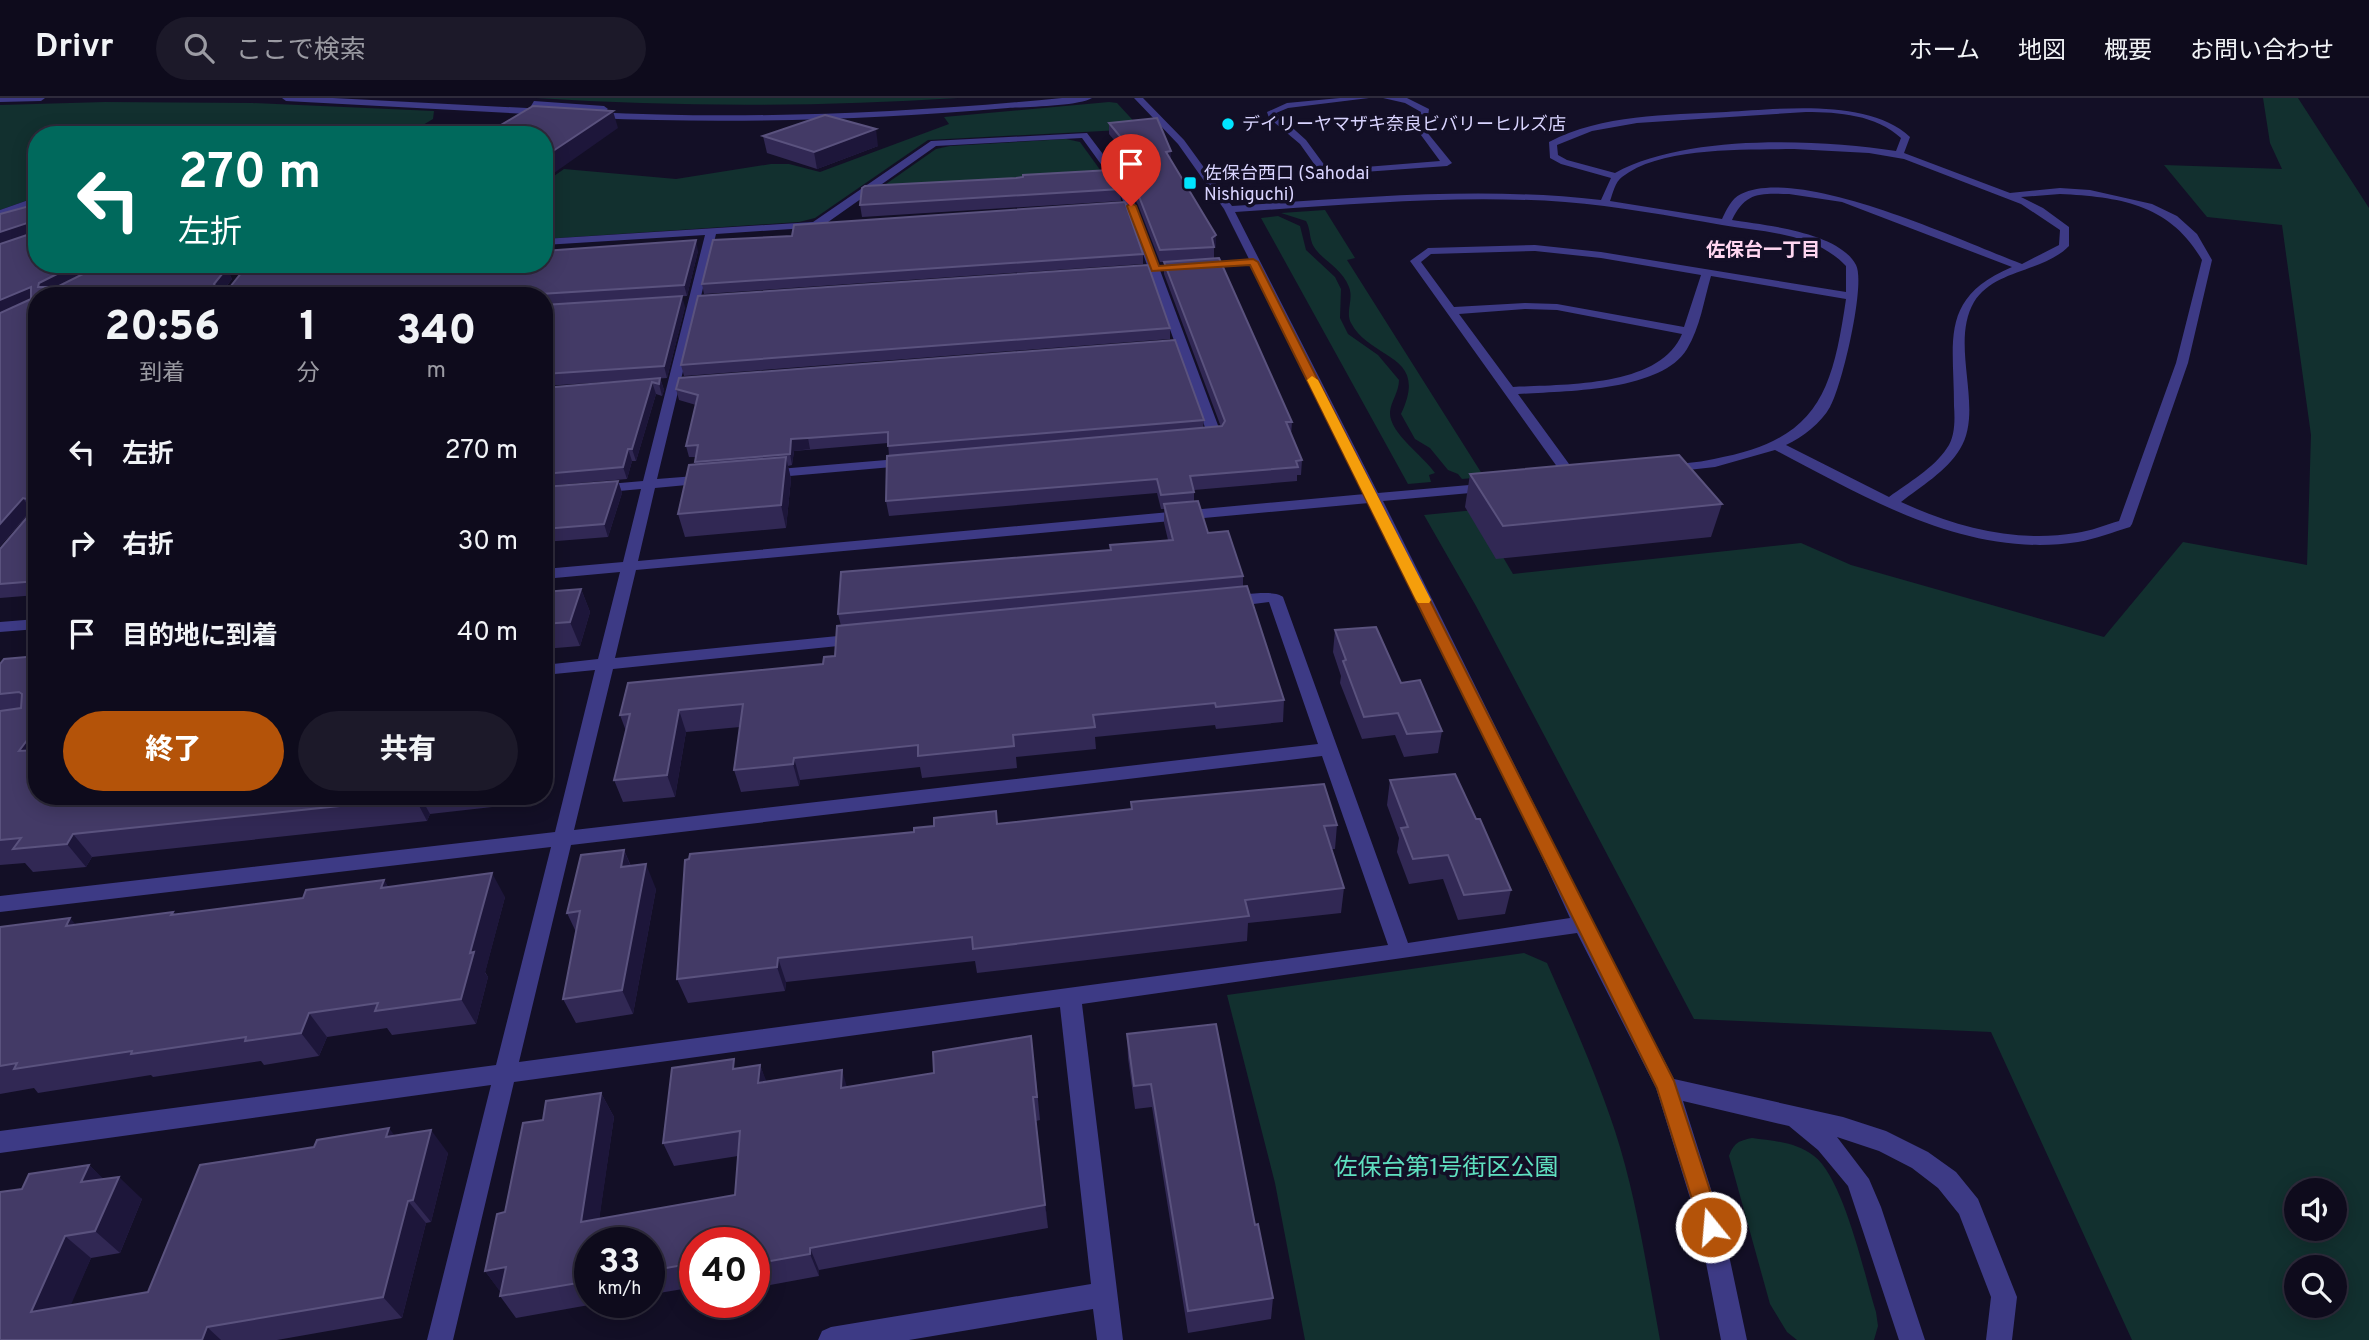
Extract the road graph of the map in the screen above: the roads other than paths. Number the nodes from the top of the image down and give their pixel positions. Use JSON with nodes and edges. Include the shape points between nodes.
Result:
{"nodes":[{"id":1,"x":41,"y":98,"type":"edge"},
{"id":2,"x":286,"y":98,"type":"edge"},
{"id":3,"x":437,"y":98,"type":"edge"},
{"id":4,"x":1021,"y":98,"type":"edge"},
{"id":5,"x":1088,"y":98,"type":"edge"},
{"id":6,"x":1138,"y":98,"type":"edge"},
{"id":7,"x":1365,"y":98,"type":"edge"},
{"id":8,"x":1387,"y":98,"type":"edge"},
{"id":9,"x":0,"y":99,"type":"edge"},
{"id":10,"x":1899,"y":155,"type":"junction"},
{"id":11,"x":1371,"y":170,"type":"junction"},
{"id":12,"x":1616,"y":176,"type":"junction"},
{"id":13,"x":1378,"y":180,"type":"dead end"},
{"id":14,"x":2007,"y":196,"type":"junction"},
{"id":15,"x":28,"y":203,"type":"edge"},
{"id":16,"x":1604,"y":204,"type":"junction"},
{"id":17,"x":1131,"y":206,"type":"junction"},
{"id":18,"x":1118,"y":207,"type":"edge"},
{"id":19,"x":1228,"y":209,"type":"junction"},
{"id":20,"x":0,"y":213,"type":"edge"},
{"id":21,"x":1726,"y":222,"type":"junction"},
{"id":22,"x":844,"y":224,"type":"edge"},
{"id":23,"x":816,"y":225,"type":"junction"},
{"id":24,"x":711,"y":232,"type":"junction"},
{"id":25,"x":553,"y":241,"type":"edge"},
{"id":26,"x":1253,"y":262,"type":"junction"},
{"id":27,"x":2021,"y":267,"type":"junction"},
{"id":28,"x":1167,"y":268,"type":"junction"},
{"id":29,"x":1141,"y":270,"type":"edge"},
{"id":30,"x":1707,"y":273,"type":"junction"},
{"id":31,"x":1850,"y":296,"type":"junction"},
{"id":32,"x":1451,"y":311,"type":"junction"},
{"id":33,"x":1687,"y":331,"type":"junction"},
{"id":34,"x":1508,"y":391,"type":"junction"},
{"id":35,"x":1188,"y":438,"type":"edge"},
{"id":36,"x":1774,"y":444,"type":"junction"},
{"id":37,"x":926,"y":461,"type":"edge"},
{"id":38,"x":1654,"y":471,"type":"edge"},
{"id":39,"x":747,"y":476,"type":"edge"},
{"id":40,"x":719,"y":478,"type":"edge"},
{"id":41,"x":1586,"y":478,"type":"edge"},
{"id":42,"x":1573,"y":479,"type":"junction"},
{"id":43,"x":1559,"y":481,"type":"edge"},
{"id":44,"x":650,"y":484,"type":"junction"},
{"id":45,"x":1506,"y":485,"type":"edge"},
{"id":46,"x":584,"y":490,"type":"edge"},
{"id":47,"x":1372,"y":498,"type":"junction"},
{"id":48,"x":1890,"y":503,"type":"junction"},
{"id":49,"x":630,"y":566,"type":"junction"},
{"id":50,"x":553,"y":573,"type":"edge"},
{"id":51,"x":1207,"y":604,"type":"edge"},
{"id":52,"x":28,"y":624,"type":"edge"},
{"id":53,"x":0,"y":626,"type":"edge"},
{"id":54,"x":879,"y":637,"type":"edge"},
{"id":55,"x":606,"y":664,"type":"junction"},
{"id":56,"x":553,"y":669,"type":"edge"},
{"id":57,"x":1329,"y":749,"type":"junction"},
{"id":58,"x":563,"y":838,"type":"junction"},
{"id":59,"x":0,"y":904,"type":"edge"},
{"id":60,"x":1583,"y":924,"type":"junction"},
{"id":61,"x":1401,"y":952,"type":"junction"},
{"id":62,"x":1070,"y":996,"type":"junction"},
{"id":63,"x":505,"y":1076,"type":"junction"},
{"id":64,"x":1667,"y":1087,"type":"junction"},
{"id":65,"x":1796,"y":1119,"type":"junction"},
{"id":66,"x":0,"y":1142,"type":"edge"},
{"id":67,"x":1105,"y":1294,"type":"junction"},
{"id":68,"x":440,"y":1340,"type":"edge"},
{"id":69,"x":831,"y":1340,"type":"edge"},
{"id":70,"x":1110,"y":1340,"type":"edge"},
{"id":71,"x":1734,"y":1340,"type":"edge"},
{"id":72,"x":1912,"y":1340,"type":"edge"},
{"id":73,"x":1998,"y":1340,"type":"edge"}],
"edges":[{"from":1,"to":9,"type":"street"},
{"from":2,"to":5,"type":"street","via":[[617,117],[771,119],[894,115]]},
{"from":3,"to":4,"type":"street","via":[[621,110],[744,112],[896,108]]},
{"from":6,"to":19,"type":"street","via":[[1181,142]]},
{"from":7,"to":11,"type":"street","via":[[1287,106],[1271,112],[1303,142],[1325,173]]},
{"from":8,"to":11,"type":"street","via":[[1426,111],[1422,131],[1447,163]]},
{"from":10,"to":12,"type":"street","via":[[1826,145],[1688,152],[1640,162]]},
{"from":10,"to":12,"type":"street","via":[[1906,137],[1889,124],[1856,114],[1807,109],[1627,122],[1563,136],[1552,144],[1553,156],[1564,162]]},
{"from":10,"to":14,"type":"street"},
{"from":11,"to":13,"type":"street"},
{"from":12,"to":16,"type":"street"},
{"from":14,"to":27,"type":"street","via":[[2065,229],[2064,246]]},
{"from":14,"to":48,"type":"street","via":[[2072,189],[2128,200],[2178,223],[2207,260],[2182,363],[2124,524],[2098,535],[2060,541],[2014,540],[1922,519]]},
{"from":15,"to":20,"type":"street"},
{"from":16,"to":19,"type":"street","via":[[1389,195]]},
{"from":16,"to":21,"type":"street"},
{"from":17,"to":18,"type":"street"},
{"from":17,"to":23,"type":"street","via":[[1084,135],[948,142],[934,143]]},
{"from":17,"to":28,"type":"street"},
{"from":19,"to":26,"type":"street"},
{"from":21,"to":27,"type":"street","via":[[1746,196],[1816,193]]},
{"from":21,"to":31,"type":"street","via":[[1800,236],[1838,254],[1854,271]]},
{"from":22,"to":23,"type":"street"},
{"from":23,"to":24,"type":"street"},
{"from":24,"to":25,"type":"street"},
{"from":24,"to":44,"type":"street"},
{"from":26,"to":28,"type":"street"},
{"from":26,"to":47,"type":"street"},
{"from":27,"to":48,"type":"street","via":[[1982,286],[1963,313],[1961,429],[1955,448]]},
{"from":28,"to":29,"type":"street"},
{"from":28,"to":35,"type":"street","via":[[1176,345],[1215,436]]},
{"from":30,"to":31,"type":"street"},
{"from":30,"to":32,"type":"street","via":[[1535,248],[1428,251],[1415,261]]},
{"from":30,"to":33,"type":"street"},
{"from":31,"to":36,"type":"street","via":[[1841,354],[1825,409],[1800,432]]},
{"from":32,"to":33,"type":"street","via":[[1557,307]]},
{"from":32,"to":34,"type":"street"},
{"from":33,"to":34,"type":"street","via":[[1681,351],[1662,367],[1623,380]]},
{"from":34,"to":42,"type":"street"},
{"from":36,"to":38,"type":"street","via":[[1709,465]]},
{"from":36,"to":48,"type":"street"},
{"from":37,"to":39,"type":"street"},
{"from":40,"to":44,"type":"street"},
{"from":41,"to":42,"type":"street"},
{"from":42,"to":43,"type":"street"},
{"from":44,"to":46,"type":"street"},
{"from":44,"to":49,"type":"street"},
{"from":45,"to":47,"type":"street"},
{"from":47,"to":49,"type":"street"},
{"from":47,"to":60,"type":"street"},
{"from":49,"to":50,"type":"street"},
{"from":49,"to":55,"type":"street"},
{"from":51,"to":57,"type":"street","via":[[1275,597]]},
{"from":52,"to":53,"type":"street"},
{"from":54,"to":55,"type":"street"},
{"from":55,"to":56,"type":"street"},
{"from":55,"to":58,"type":"street"},
{"from":57,"to":58,"type":"street"},
{"from":57,"to":61,"type":"street"},
{"from":58,"to":59,"type":"street"},
{"from":58,"to":63,"type":"street"},
{"from":60,"to":61,"type":"street"},
{"from":60,"to":64,"type":"street"},
{"from":61,"to":62,"type":"street"},
{"from":62,"to":63,"type":"street"},
{"from":62,"to":67,"type":"street"},
{"from":63,"to":66,"type":"street"},
{"from":63,"to":68,"type":"street"},
{"from":64,"to":65,"type":"street"},
{"from":64,"to":71,"type":"street","via":[[1711,1227]]},
{"from":65,"to":72,"type":"street","via":[[1826,1142],[1857,1179]]},
{"from":65,"to":73,"type":"street","via":[[1886,1142],[1947,1180],[1969,1207],[2004,1297]]},
{"from":67,"to":69,"type":"street"},
{"from":67,"to":70,"type":"street"}]}
